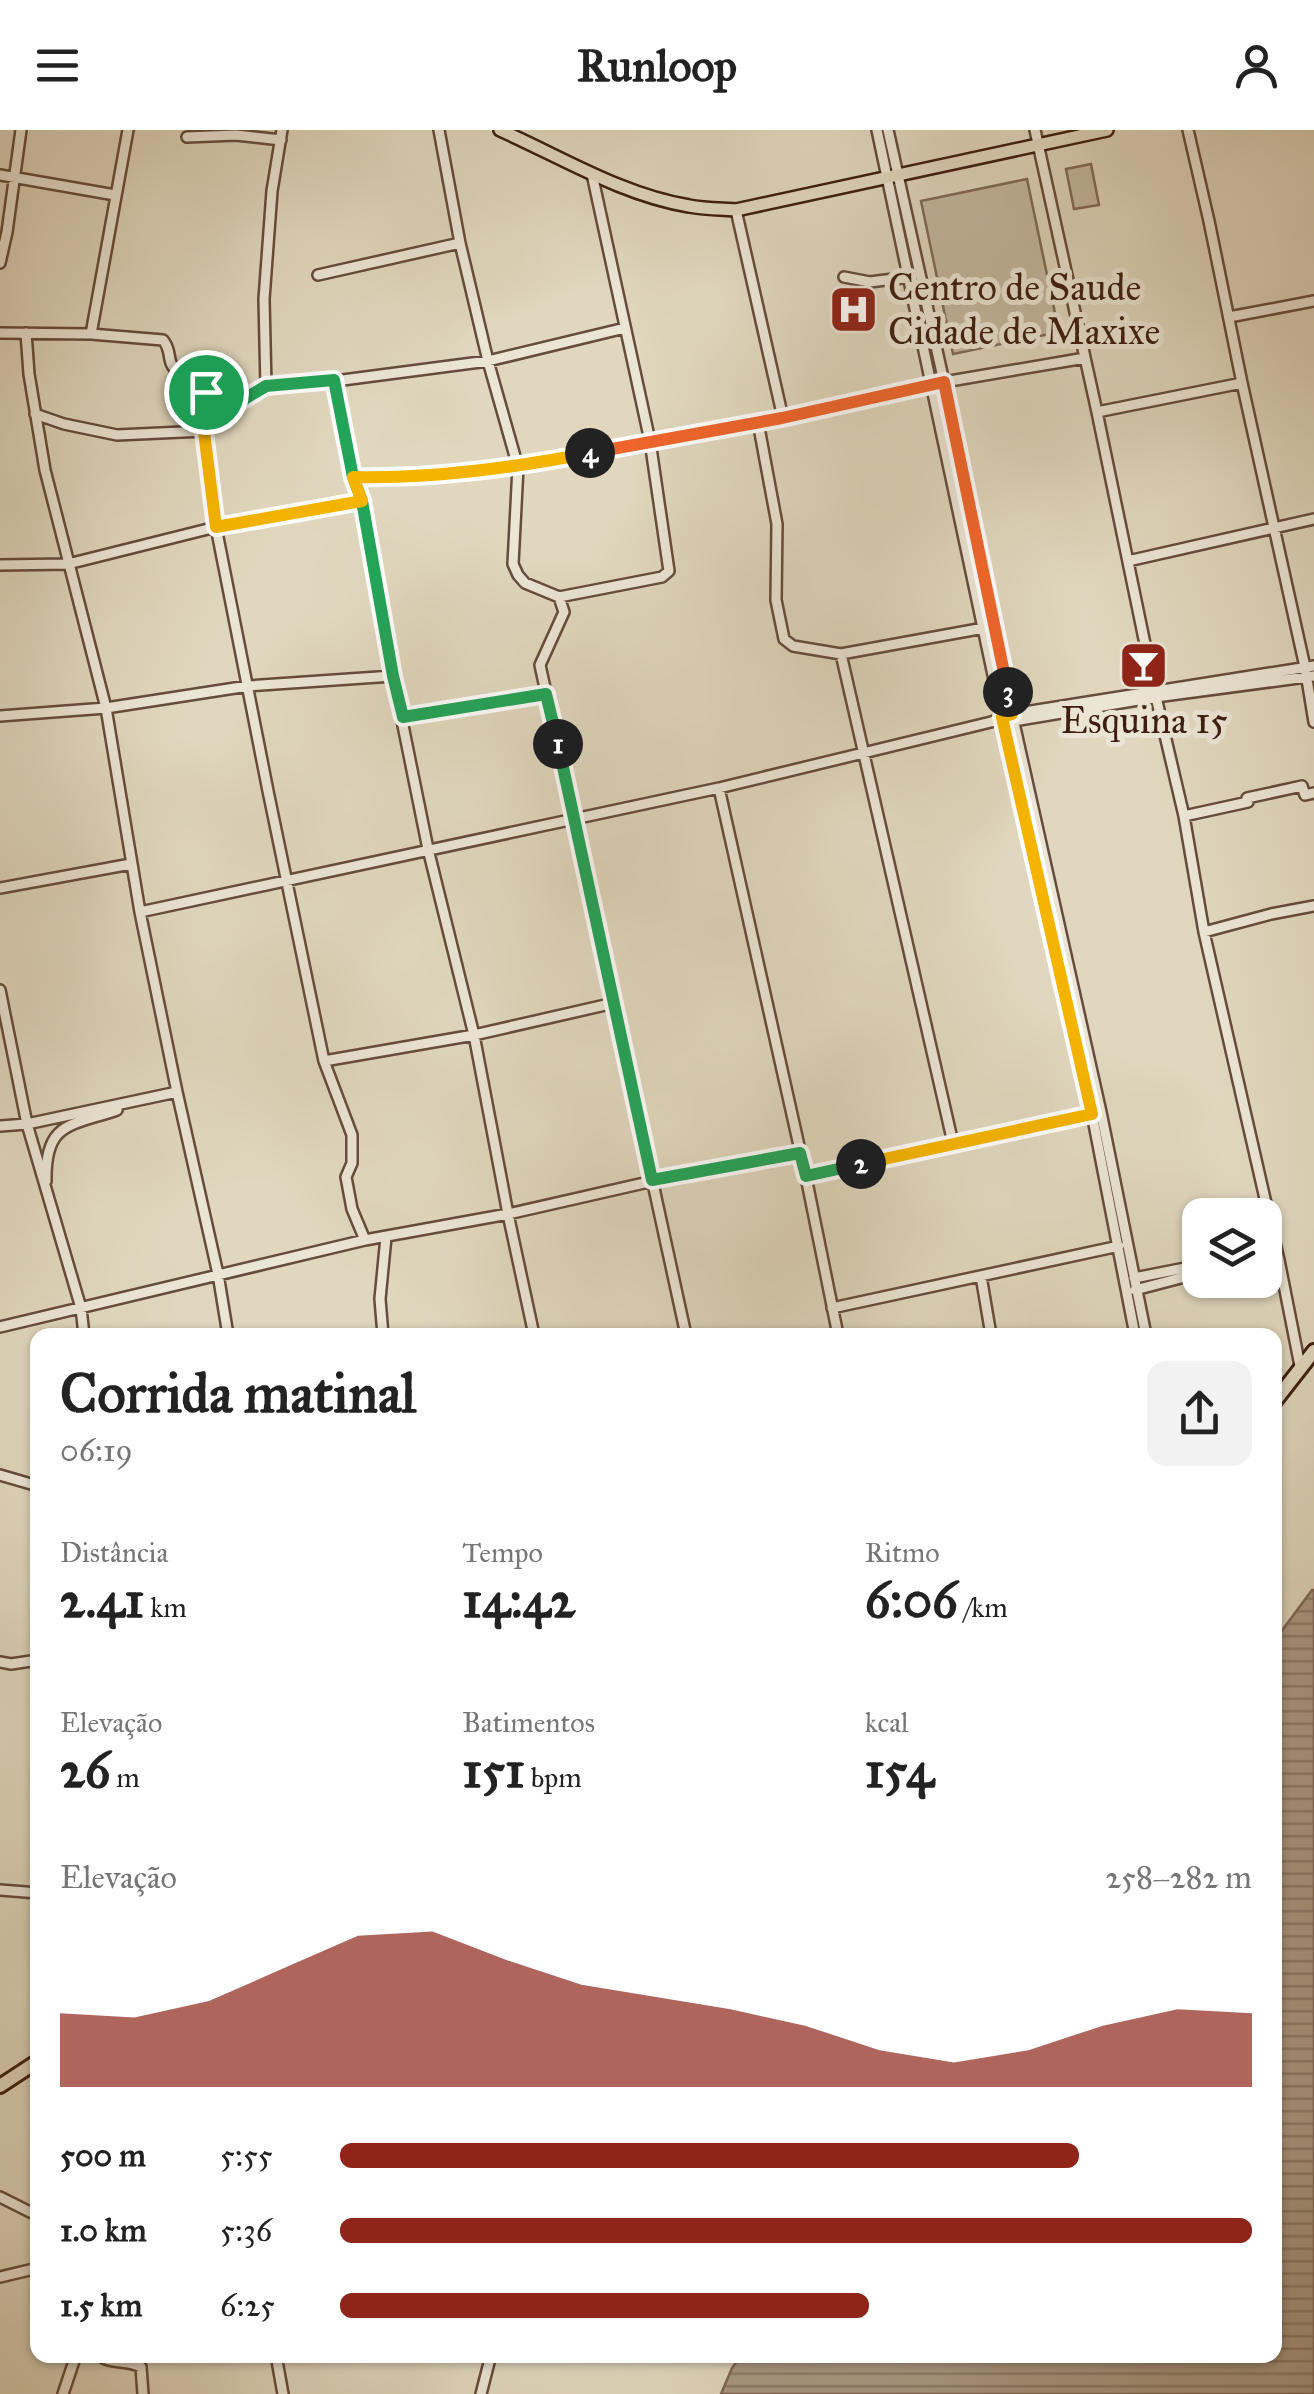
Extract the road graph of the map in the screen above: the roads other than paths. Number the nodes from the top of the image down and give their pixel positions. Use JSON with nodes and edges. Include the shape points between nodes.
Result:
{"nodes":[{"id":1,"x":20,"y":130,"type":"edge"},
{"id":2,"x":128,"y":130,"type":"edge"},
{"id":3,"x":439,"y":130,"type":"edge"},
{"id":4,"x":877,"y":130,"type":"edge"},
{"id":5,"x":888,"y":130,"type":"edge"},
{"id":6,"x":1035,"y":130,"type":"edge"},
{"id":7,"x":1107,"y":130,"type":"edge"},
{"id":8,"x":1188,"y":130,"type":"edge"},
{"id":9,"x":503,"y":131,"type":"edge"},
{"id":10,"x":282,"y":135,"type":"edge"},
{"id":11,"x":188,"y":137,"type":"dead end"},
{"id":12,"x":1038,"y":146,"type":"junction"},
{"id":13,"x":592,"y":174,"type":"junction"},
{"id":14,"x":0,"y":175,"type":"edge"},
{"id":15,"x":13,"y":178,"type":"junction"},
{"id":16,"x":893,"y":178,"type":"junction"},
{"id":17,"x":115,"y":196,"type":"junction"},
{"id":18,"x":736,"y":210,"type":"junction"},
{"id":19,"x":460,"y":242,"type":"junction"},
{"id":20,"x":0,"y":263,"type":"edge"},
{"id":21,"x":318,"y":275,"type":"dead end"},
{"id":22,"x":844,"y":277,"type":"dead end"},
{"id":23,"x":909,"y":277,"type":"junction"},
{"id":24,"x":1314,"y":302,"type":"edge"},
{"id":25,"x":1229,"y":317,"type":"junction"},
{"id":26,"x":625,"y":328,"type":"junction"},
{"id":27,"x":0,"y":333,"type":"edge"},
{"id":28,"x":26,"y":333,"type":"junction"},
{"id":29,"x":91,"y":334,"type":"junction"},
{"id":30,"x":1085,"y":358,"type":"junction"},
{"id":31,"x":488,"y":361,"type":"junction"},
{"id":32,"x":334,"y":380,"type":"junction"},
{"id":33,"x":944,"y":382,"type":"junction"},
{"id":34,"x":1242,"y":383,"type":"junction"},
{"id":35,"x":932,"y":385,"type":"junction"},
{"id":36,"x":266,"y":386,"type":"junction"},
{"id":37,"x":206,"y":392,"type":"junction"},
{"id":38,"x":236,"y":404,"type":"junction"},
{"id":39,"x":1097,"y":412,"type":"junction"},
{"id":40,"x":35,"y":414,"type":"junction"},
{"id":41,"x":782,"y":418,"type":"junction"},
{"id":42,"x":758,"y":422,"type":"junction"},
{"id":43,"x":206,"y":428,"type":"junction"},
{"id":44,"x":650,"y":442,"type":"junction"},
{"id":45,"x":518,"y":467,"type":"junction"},
{"id":46,"x":353,"y":477,"type":"junction"},
{"id":47,"x":362,"y":501,"type":"junction"},
{"id":48,"x":1314,"y":519,"type":"edge"},
{"id":49,"x":216,"y":527,"type":"junction"},
{"id":50,"x":1274,"y":528,"type":"junction"},
{"id":51,"x":1128,"y":561,"type":"junction"},
{"id":52,"x":68,"y":564,"type":"junction"},
{"id":53,"x":0,"y":565,"type":"edge"},
{"id":54,"x":559,"y":597,"type":"junction"},
{"id":55,"x":984,"y":628,"type":"junction"},
{"id":56,"x":840,"y":654,"type":"junction"},
{"id":57,"x":1310,"y":671,"type":"edge"},
{"id":58,"x":393,"y":676,"type":"junction"},
{"id":59,"x":248,"y":686,"type":"junction"},
{"id":60,"x":546,"y":694,"type":"junction"},
{"id":61,"x":1155,"y":694,"type":"junction"},
{"id":62,"x":106,"y":708,"type":"junction"},
{"id":63,"x":0,"y":716,"type":"edge"},
{"id":64,"x":403,"y":717,"type":"junction"},
{"id":65,"x":1008,"y":718,"type":"junction"},
{"id":66,"x":1314,"y":722,"type":"edge"},
{"id":67,"x":864,"y":752,"type":"junction"},
{"id":68,"x":719,"y":788,"type":"junction"},
{"id":69,"x":1314,"y":793,"type":"edge"},
{"id":70,"x":1184,"y":816,"type":"junction"},
{"id":71,"x":574,"y":819,"type":"junction"},
{"id":72,"x":428,"y":850,"type":"junction"},
{"id":73,"x":131,"y":864,"type":"junction"},
{"id":74,"x":286,"y":880,"type":"junction"},
{"id":75,"x":0,"y":888,"type":"edge"},
{"id":76,"x":1314,"y":906,"type":"edge"},
{"id":77,"x":140,"y":912,"type":"junction"},
{"id":78,"x":1204,"y":932,"type":"junction"},
{"id":79,"x":0,"y":990,"type":"edge"},
{"id":80,"x":614,"y":1003,"type":"junction"},
{"id":81,"x":474,"y":1035,"type":"junction"},
{"id":82,"x":324,"y":1061,"type":"junction"},
{"id":83,"x":177,"y":1092,"type":"junction"},
{"id":84,"x":135,"y":1101,"type":"junction"},
{"id":85,"x":1092,"y":1114,"type":"junction"},
{"id":86,"x":27,"y":1124,"type":"junction"},
{"id":87,"x":0,"y":1126,"type":"edge"},
{"id":88,"x":952,"y":1144,"type":"junction"},
{"id":89,"x":800,"y":1153,"type":"junction"},
{"id":90,"x":806,"y":1176,"type":"junction"},
{"id":91,"x":652,"y":1180,"type":"junction"},
{"id":92,"x":48,"y":1198,"type":"junction"},
{"id":93,"x":1265,"y":1198,"type":"edge"},
{"id":94,"x":508,"y":1214,"type":"junction"},
{"id":95,"x":386,"y":1237,"type":"junction"},
{"id":96,"x":364,"y":1240,"type":"junction"},
{"id":97,"x":1119,"y":1246,"type":"junction"},
{"id":98,"x":1182,"y":1271,"type":"edge"},
{"id":99,"x":218,"y":1274,"type":"junction"},
{"id":100,"x":1182,"y":1275,"type":"edge"},
{"id":101,"x":980,"y":1276,"type":"junction"},
{"id":102,"x":1282,"y":1276,"type":"edge"},
{"id":103,"x":1134,"y":1278,"type":"junction"},
{"id":104,"x":1135,"y":1290,"type":"junction"},
{"id":105,"x":80,"y":1308,"type":"junction"},
{"id":106,"x":832,"y":1308,"type":"junction"},
{"id":107,"x":226,"y":1323,"type":"junction"},
{"id":108,"x":0,"y":1327,"type":"edge"},
{"id":109,"x":83,"y":1328,"type":"edge"},
{"id":110,"x":222,"y":1328,"type":"edge"},
{"id":111,"x":227,"y":1328,"type":"edge"},
{"id":112,"x":382,"y":1328,"type":"edge"},
{"id":113,"x":532,"y":1328,"type":"edge"},
{"id":114,"x":684,"y":1328,"type":"edge"},
{"id":115,"x":836,"y":1328,"type":"edge"},
{"id":116,"x":989,"y":1328,"type":"edge"},
{"id":117,"x":1134,"y":1328,"type":"edge"},
{"id":118,"x":1144,"y":1328,"type":"edge"},
{"id":119,"x":1314,"y":1351,"type":"edge"},
{"id":120,"x":1300,"y":1366,"type":"junction"},
{"id":121,"x":1282,"y":1390,"type":"edge"},
{"id":122,"x":0,"y":1475,"type":"edge"},
{"id":123,"x":30,"y":1484,"type":"edge"},
{"id":124,"x":30,"y":1661,"type":"edge"},
{"id":125,"x":0,"y":1662,"type":"edge"},
{"id":126,"x":0,"y":1890,"type":"edge"},
{"id":127,"x":30,"y":1892,"type":"edge"},
{"id":128,"x":30,"y":2067,"type":"edge"},
{"id":129,"x":0,"y":2086,"type":"edge"},
{"id":130,"x":0,"y":2197,"type":"edge"},
{"id":131,"x":30,"y":2212,"type":"edge"},
{"id":132,"x":30,"y":2270,"type":"edge"},
{"id":133,"x":0,"y":2276,"type":"edge"},
{"id":134,"x":74,"y":2363,"type":"edge"},
{"id":135,"x":128,"y":2363,"type":"edge"},
{"id":136,"x":277,"y":2363,"type":"edge"},
{"id":137,"x":488,"y":2363,"type":"edge"},
{"id":138,"x":64,"y":2394,"type":"edge"},
{"id":139,"x":143,"y":2394,"type":"edge"},
{"id":140,"x":283,"y":2394,"type":"edge"},
{"id":141,"x":480,"y":2394,"type":"edge"}],
"edges":[{"from":1,"to":15,"type":"street"},
{"from":2,"to":17,"type":"street"},
{"from":3,"to":19,"type":"street"},
{"from":4,"to":16,"type":"street"},
{"from":5,"to":16,"type":"street"},
{"from":6,"to":12,"type":"street"},
{"from":7,"to":12,"type":"main road"},
{"from":8,"to":25,"type":"street"},
{"from":9,"to":13,"type":"main road"},
{"from":10,"to":11,"type":"street"},
{"from":10,"to":36,"type":"street","via":[[264,299]]},
{"from":12,"to":16,"type":"main road"},
{"from":12,"to":30,"type":"street"},
{"from":13,"to":18,"type":"main road","via":[[670,202]]},
{"from":13,"to":26,"type":"street"},
{"from":14,"to":15,"type":"street"},
{"from":15,"to":17,"type":"street"},
{"from":15,"to":20,"type":"street"},
{"from":16,"to":18,"type":"main road"},
{"from":16,"to":23,"type":"street"},
{"from":16,"to":33,"type":"street"},
{"from":17,"to":29,"type":"street"},
{"from":18,"to":41,"type":"street"},
{"from":19,"to":21,"type":"street"},
{"from":19,"to":31,"type":"street"},
{"from":22,"to":23,"type":"street"},
{"from":23,"to":35,"type":"street"},
{"from":24,"to":25,"type":"street"},
{"from":25,"to":34,"type":"street"},
{"from":26,"to":31,"type":"street"},
{"from":26,"to":44,"type":"street"},
{"from":27,"to":28,"type":"street"},
{"from":28,"to":29,"type":"street"},
{"from":28,"to":40,"type":"street"},
{"from":29,"to":37,"type":"street","via":[[163,340],[174,369]]},
{"from":30,"to":33,"type":"street"},
{"from":30,"to":39,"type":"street"},
{"from":31,"to":32,"type":"street"},
{"from":31,"to":45,"type":"street"},
{"from":32,"to":36,"type":"street"},
{"from":32,"to":46,"type":"street"},
{"from":33,"to":35,"type":"street"},
{"from":33,"to":65,"type":"street"},
{"from":34,"to":39,"type":"street"},
{"from":34,"to":50,"type":"street"},
{"from":35,"to":41,"type":"street"},
{"from":35,"to":55,"type":"street"},
{"from":36,"to":38,"type":"street"},
{"from":37,"to":38,"type":"street"},
{"from":37,"to":43,"type":"street"},
{"from":38,"to":43,"type":"street"},
{"from":39,"to":51,"type":"street"},
{"from":40,"to":43,"type":"street","via":[[117,435]]},
{"from":40,"to":52,"type":"street"},
{"from":41,"to":42,"type":"street"},
{"from":42,"to":44,"type":"street"},
{"from":42,"to":56,"type":"street","via":[[777,524],[776,600],[784,639]]},
{"from":43,"to":49,"type":"street"},
{"from":44,"to":45,"type":"street"},
{"from":44,"to":54,"type":"street","via":[[669,571]]},
{"from":45,"to":46,"type":"street"},
{"from":45,"to":54,"type":"street","via":[[513,564],[525,583]]},
{"from":46,"to":47,"type":"street"},
{"from":47,"to":49,"type":"street"},
{"from":47,"to":58,"type":"street"},
{"from":48,"to":50,"type":"street"},
{"from":49,"to":52,"type":"street"},
{"from":49,"to":59,"type":"street"},
{"from":50,"to":51,"type":"street"},
{"from":50,"to":57,"type":"street"},
{"from":51,"to":61,"type":"street"},
{"from":52,"to":53,"type":"street"},
{"from":52,"to":62,"type":"street"},
{"from":54,"to":60,"type":"street","via":[[564,612],[540,665]]},
{"from":55,"to":56,"type":"street"},
{"from":55,"to":65,"type":"street"},
{"from":56,"to":67,"type":"street"},
{"from":57,"to":61,"type":"street"},
{"from":57,"to":66,"type":"street"},
{"from":58,"to":59,"type":"street"},
{"from":58,"to":64,"type":"street"},
{"from":59,"to":62,"type":"street"},
{"from":59,"to":74,"type":"street"},
{"from":60,"to":64,"type":"street"},
{"from":60,"to":71,"type":"street"},
{"from":61,"to":65,"type":"street"},
{"from":61,"to":70,"type":"street"},
{"from":62,"to":63,"type":"street"},
{"from":62,"to":73,"type":"street"},
{"from":64,"to":72,"type":"street"},
{"from":65,"to":67,"type":"street"},
{"from":65,"to":85,"type":"street"},
{"from":65,"to":103,"type":"street"},
{"from":67,"to":68,"type":"street"},
{"from":67,"to":88,"type":"street"},
{"from":68,"to":71,"type":"street"},
{"from":68,"to":89,"type":"street"},
{"from":69,"to":70,"type":"street","via":[[1305,795],[1302,786]]},
{"from":70,"to":78,"type":"street"},
{"from":71,"to":72,"type":"street"},
{"from":71,"to":80,"type":"street"},
{"from":72,"to":74,"type":"street"},
{"from":72,"to":81,"type":"street"},
{"from":73,"to":75,"type":"street"},
{"from":73,"to":77,"type":"street"},
{"from":74,"to":77,"type":"street"},
{"from":74,"to":82,"type":"street"},
{"from":76,"to":78,"type":"street"},
{"from":77,"to":83,"type":"street"},
{"from":78,"to":93,"type":"street"},
{"from":79,"to":86,"type":"street"},
{"from":80,"to":81,"type":"street"},
{"from":80,"to":91,"type":"street"},
{"from":81,"to":82,"type":"street"},
{"from":81,"to":94,"type":"street"},
{"from":82,"to":96,"type":"street","via":[[352,1135],[346,1177]]},
{"from":83,"to":84,"type":"street"},
{"from":83,"to":99,"type":"street"},
{"from":84,"to":86,"type":"street"},
{"from":84,"to":92,"type":"street","via":[[53,1138]]},
{"from":85,"to":88,"type":"street"},
{"from":85,"to":97,"type":"street"},
{"from":86,"to":87,"type":"street"},
{"from":86,"to":92,"type":"street"},
{"from":88,"to":90,"type":"street"},
{"from":89,"to":90,"type":"street"},
{"from":89,"to":91,"type":"street"},
{"from":90,"to":106,"type":"street"},
{"from":91,"to":94,"type":"street"},
{"from":91,"to":114,"type":"street"},
{"from":92,"to":105,"type":"street"},
{"from":94,"to":95,"type":"street"},
{"from":94,"to":113,"type":"street"},
{"from":95,"to":96,"type":"street"},
{"from":95,"to":112,"type":"street"},
{"from":96,"to":99,"type":"street"},
{"from":97,"to":101,"type":"street"},
{"from":97,"to":117,"type":"street"},
{"from":98,"to":103,"type":"street"},
{"from":99,"to":105,"type":"street"},
{"from":99,"to":107,"type":"street"},
{"from":100,"to":104,"type":"street"},
{"from":101,"to":106,"type":"street"},
{"from":101,"to":116,"type":"street"},
{"from":102,"to":120,"type":"street"},
{"from":103,"to":104,"type":"street"},
{"from":104,"to":118,"type":"street"},
{"from":105,"to":108,"type":"street"},
{"from":105,"to":109,"type":"street"},
{"from":106,"to":115,"type":"street"},
{"from":107,"to":110,"type":"street"},
{"from":107,"to":111,"type":"street"},
{"from":119,"to":120,"type":"highway"},
{"from":120,"to":121,"type":"highway"},
{"from":122,"to":123,"type":"street"},
{"from":124,"to":125,"type":"street"},
{"from":126,"to":127,"type":"street"},
{"from":128,"to":129,"type":"highway"},
{"from":130,"to":131,"type":"street"},
{"from":132,"to":133,"type":"street"},
{"from":134,"to":138,"type":"street"},
{"from":135,"to":139,"type":"street","via":[[140,2367]]},
{"from":136,"to":140,"type":"street"},
{"from":137,"to":141,"type":"street"}]}
